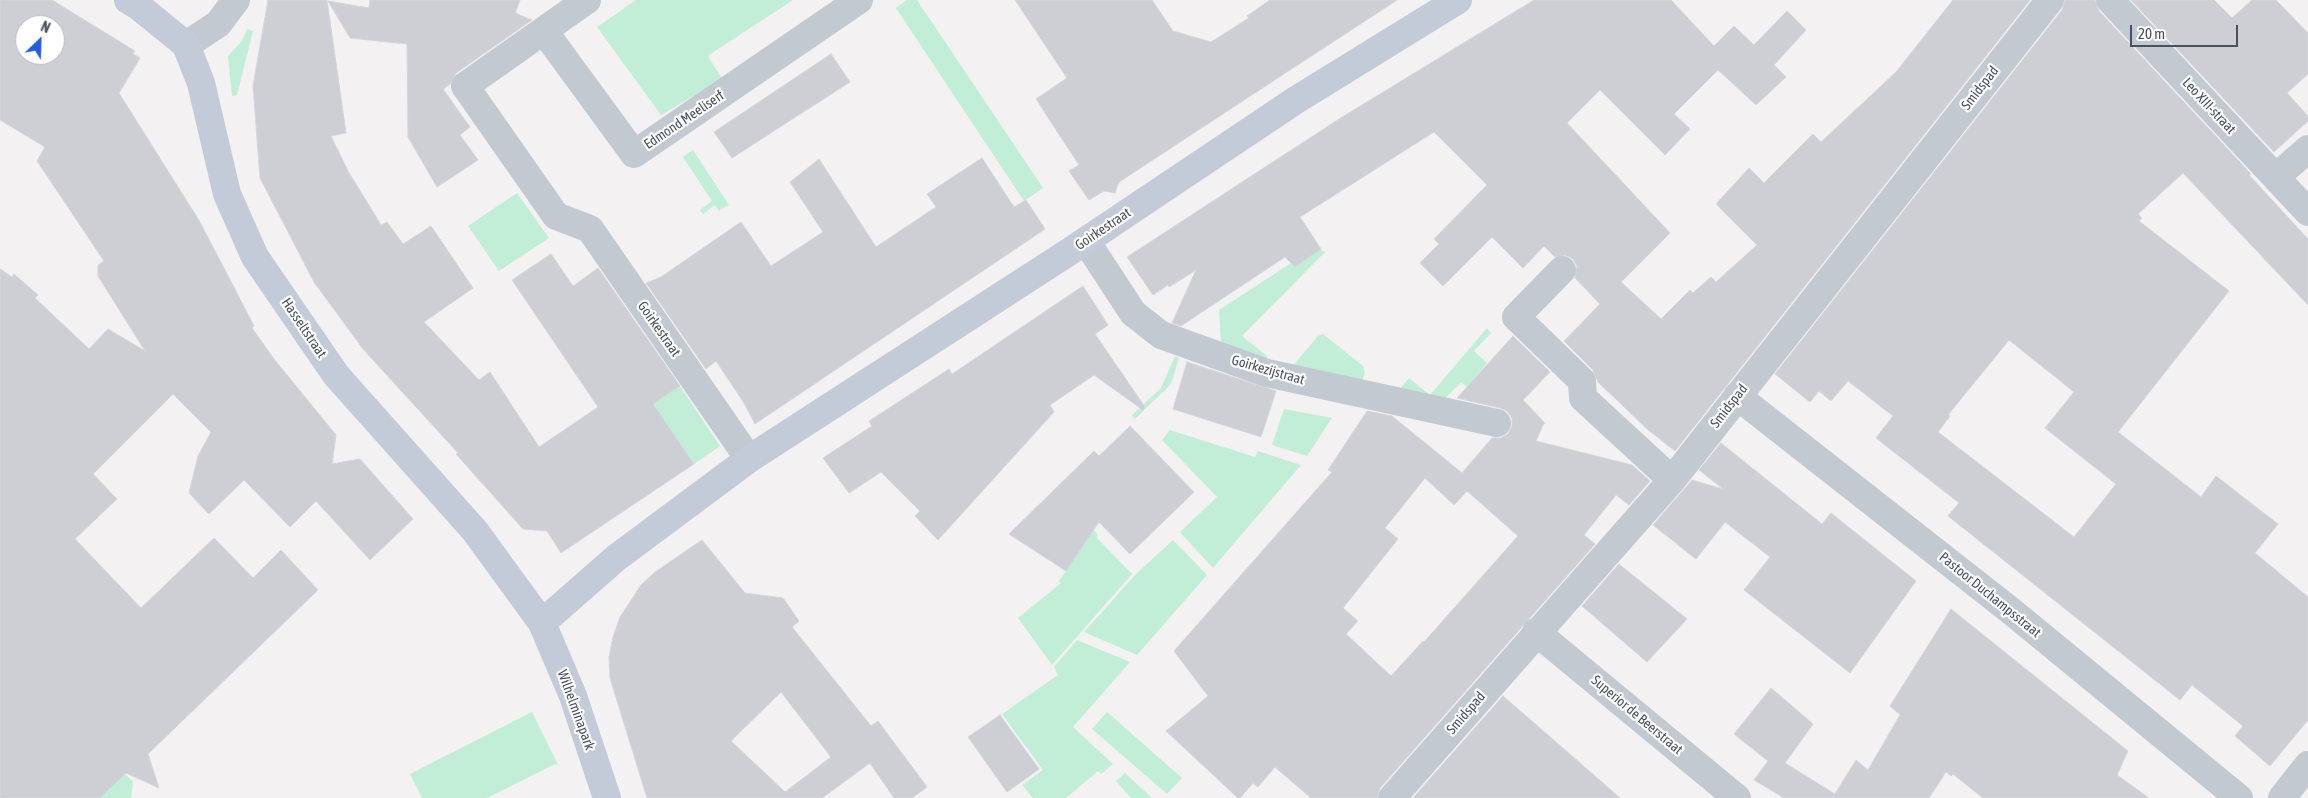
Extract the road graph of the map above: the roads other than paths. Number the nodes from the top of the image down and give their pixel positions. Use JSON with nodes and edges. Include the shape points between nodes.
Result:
{"nodes":[{"id":1,"x":128,"y":0,"type":"edge"},
{"id":2,"x":236,"y":0,"type":"edge"},
{"id":3,"x":586,"y":0,"type":"edge"},
{"id":4,"x":859,"y":0,"type":"edge"},
{"id":5,"x":1458,"y":0,"type":"edge"},
{"id":6,"x":2050,"y":0,"type":"edge"},
{"id":7,"x":2110,"y":0,"type":"edge"},
{"id":8,"x":544,"y":31,"type":"junction"},
{"id":9,"x":186,"y":45,"type":"junction"},
{"id":10,"x":2308,"y":149,"type":"edge"},
{"id":11,"x":2276,"y":177,"type":"junction"},
{"id":12,"x":2308,"y":212,"type":"edge"},
{"id":13,"x":1086,"y":241,"type":"junction"},
{"id":14,"x":1562,"y":270,"type":"dead end"},
{"id":15,"x":1737,"y":396,"type":"junction"},
{"id":16,"x":1497,"y":423,"type":"dead end"},
{"id":17,"x":749,"y":459,"type":"junction"},
{"id":18,"x":1672,"y":480,"type":"junction"},
{"id":19,"x":542,"y":623,"type":"junction"},
{"id":20,"x":1536,"y":632,"type":"junction"},
{"id":21,"x":2308,"y":765,"type":"edge"},
{"id":22,"x":607,"y":798,"type":"edge"},
{"id":23,"x":1392,"y":798,"type":"edge"},
{"id":24,"x":1737,"y":798,"type":"edge"},
{"id":25,"x":2239,"y":798,"type":"edge"},
{"id":26,"x":2282,"y":798,"type":"edge"}],
"edges":[{"from":1,"to":9,"type":"street"},
{"from":2,"to":9,"type":"street","via":[[218,24]]},
{"from":3,"to":8,"type":"street"},
{"from":4,"to":8,"type":"street","name":"Edmond Meeliserf","via":[[634,154]]},
{"from":5,"to":13,"type":"street","name":"Goirkestraat","via":[[1296,100]]},
{"from":6,"to":15,"type":"street","name":"Smidspad"},
{"from":7,"to":11,"type":"street","name":"Leo XIII-straat"},
{"from":8,"to":17,"type":"street","name":"Goirkestraat","via":[[465,86],[556,216],[590,229]]},
{"from":9,"to":19,"type":"street","name":"Hasseltstraat","via":[[201,83],[227,194],[255,257],[336,375],[475,531]]},
{"from":10,"to":11,"type":"street"},
{"from":11,"to":12,"type":"street","name":"Leo XIII-straat"},
{"from":13,"to":16,"type":"street","name":"Goirkezijstraat","via":[[1133,313],[1161,336],[1268,373]]},
{"from":13,"to":17,"type":"street","name":"Goirkestraat"},
{"from":14,"to":18,"type":"street","via":[[1516,317],[1582,382],[1583,398]]},
{"from":15,"to":18,"type":"street","name":"Smidspad"},
{"from":15,"to":25,"type":"street","name":"Pastoor Duchampsstraat","via":[[2011,611]]},
{"from":17,"to":19,"type":"street","name":"Goirkestraat","via":[[616,558]]},
{"from":18,"to":20,"type":"street","name":"Smidspad"},
{"from":19,"to":22,"type":"street","name":"Wilhelminapark","via":[[573,696]]},
{"from":20,"to":23,"type":"street","name":"Smidspad"},
{"from":20,"to":24,"type":"street","name":"Superior de Beerstraat"},
{"from":21,"to":26,"type":"street"}]}
